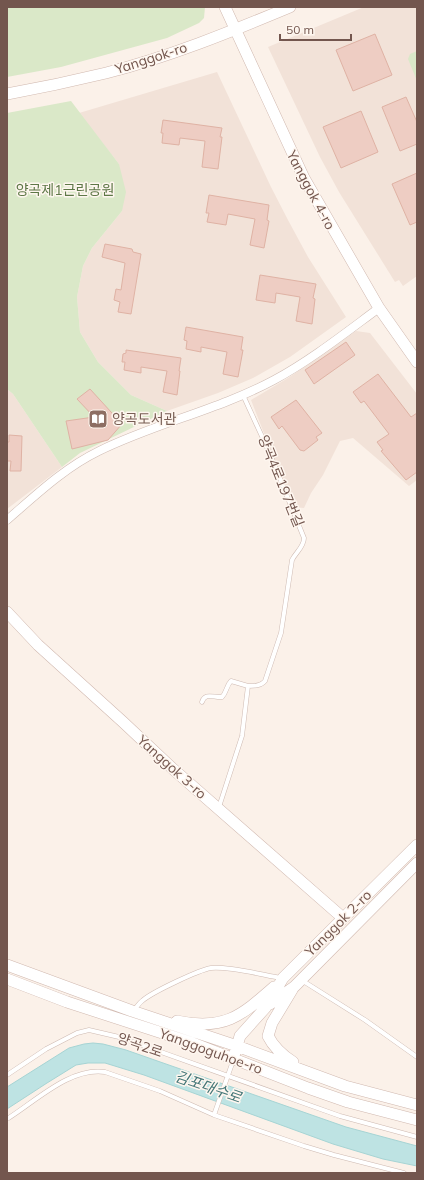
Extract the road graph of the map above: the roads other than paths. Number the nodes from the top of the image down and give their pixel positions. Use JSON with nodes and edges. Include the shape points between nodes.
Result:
{"nodes":[{"id":1,"x":226,"y":7,"type":"edge"},
{"id":2,"x":290,"y":7,"type":"edge"},
{"id":3,"x":235,"y":30,"type":"junction"},
{"id":4,"x":7,"y":94,"type":"edge"},
{"id":5,"x":379,"y":308,"type":"junction"},
{"id":6,"x":417,"y":362,"type":"edge"},
{"id":7,"x":243,"y":395,"type":"junction"},
{"id":8,"x":7,"y":520,"type":"edge"},
{"id":9,"x":7,"y":612,"type":"edge"},
{"id":10,"x":248,"y":686,"type":"junction"},
{"id":11,"x":202,"y":702,"type":"dead end"},
{"id":12,"x":218,"y":809,"type":"junction"},
{"id":13,"x":417,"y":845,"type":"edge"},
{"id":14,"x":417,"y":864,"type":"edge"},
{"id":15,"x":343,"y":918,"type":"junction"},
{"id":16,"x":7,"y":965,"type":"edge"},
{"id":17,"x":284,"y":978,"type":"junction"},
{"id":18,"x":7,"y":979,"type":"edge"},
{"id":19,"x":297,"y":983,"type":"junction"},
{"id":20,"x":266,"y":1007,"type":"junction"},
{"id":21,"x":132,"y":1011,"type":"junction"},
{"id":22,"x":237,"y":1046,"type":"junction"},
{"id":23,"x":417,"y":1057,"type":"edge"},
{"id":24,"x":234,"y":1059,"type":"junction"},
{"id":25,"x":311,"y":1073,"type":"junction"},
{"id":26,"x":7,"y":1075,"type":"edge"},
{"id":27,"x":227,"y":1077,"type":"junction"},
{"id":28,"x":417,"y":1105,"type":"edge"},
{"id":29,"x":214,"y":1115,"type":"junction"},
{"id":30,"x":7,"y":1118,"type":"edge"},
{"id":31,"x":417,"y":1120,"type":"edge"},
{"id":32,"x":417,"y":1137,"type":"edge"},
{"id":33,"x":404,"y":1173,"type":"edge"}],
"edges":[{"from":1,"to":3,"type":"street","name":"Yanggok 4-ro"},
{"from":2,"to":3,"type":"street","name":"Yanggok-ro"},
{"from":3,"to":4,"type":"street","name":"Yanggok-ro","via":[[107,72]]},
{"from":3,"to":5,"type":"street","name":"Yanggok 4-ro","via":[[304,178]]},
{"from":5,"to":6,"type":"street","name":"Yanggok 4-ro"},
{"from":5,"to":7,"type":"street","via":[[291,370]]},
{"from":7,"to":8,"type":"street","via":[[100,450],[65,472]]},
{"from":7,"to":10,"type":"lane","name":"양곡4로197번길","via":[[304,538],[304,543],[292,560],[282,633],[265,681],[263,684]]},
{"from":9,"to":12,"type":"street","name":"Yanggok 3-ro","via":[[38,645]]},
{"from":10,"to":11,"type":"lane","via":[[231,681],[222,697],[204,696]]},
{"from":10,"to":12,"type":"lane","via":[[242,736]]},
{"from":12,"to":15,"type":"street","name":"Yanggok 3-ro"},
{"from":13,"to":15,"type":"street","name":"Yanggok 2-ro"},
{"from":14,"to":19,"type":"street","name":"Yanggok 2-ro"},
{"from":15,"to":17,"type":"street","name":"Yanggok 2-ro"},
{"from":16,"to":21,"type":"street","name":"Yanggoguhoe-ro"},
{"from":17,"to":20,"type":"street","name":"Yanggok 2-ro"},
{"from":17,"to":21,"type":"lane","name":"양곡2로","via":[[211,968],[158,991],[142,1000]]},
{"from":17,"to":21,"type":"street","via":[[249,1009],[236,1017],[212,1024],[187,1023]]},
{"from":18,"to":24,"type":"street","name":"Yanggoguhoe-ro"},
{"from":19,"to":20,"type":"street","name":"Yanggok 2-ro"},
{"from":19,"to":23,"type":"lane","via":[[366,1020]]},
{"from":19,"to":25,"type":"street","via":[[272,1023],[268,1036],[273,1047],[284,1057]]},
{"from":20,"to":22,"type":"street","name":"Yanggok 2-ro","via":[[240,1036]]},
{"from":21,"to":22,"type":"street","name":"Yanggoguhoe-ro"},
{"from":22,"to":24,"type":"street","name":"Yanggok 2-ro"},
{"from":22,"to":25,"type":"street","name":"Yanggoguhoe-ro"},
{"from":24,"to":27,"type":"lane"},
{"from":24,"to":31,"type":"street","name":"Yanggoguhoe-ro","via":[[348,1102]]},
{"from":25,"to":28,"type":"street","name":"Yanggoguhoe-ro","via":[[346,1086]]},
{"from":26,"to":27,"type":"lane","name":"양곡2로","via":[[65,1038],[89,1030],[118,1037]]},
{"from":27,"to":29,"type":"lane"},
{"from":27,"to":32,"type":"lane","name":"양곡2로","via":[[340,1116]]},
{"from":29,"to":30,"type":"lane","via":[[160,1092],[97,1071],[81,1073],[66,1080]]},
{"from":29,"to":33,"type":"lane","via":[[334,1155]]}]}
